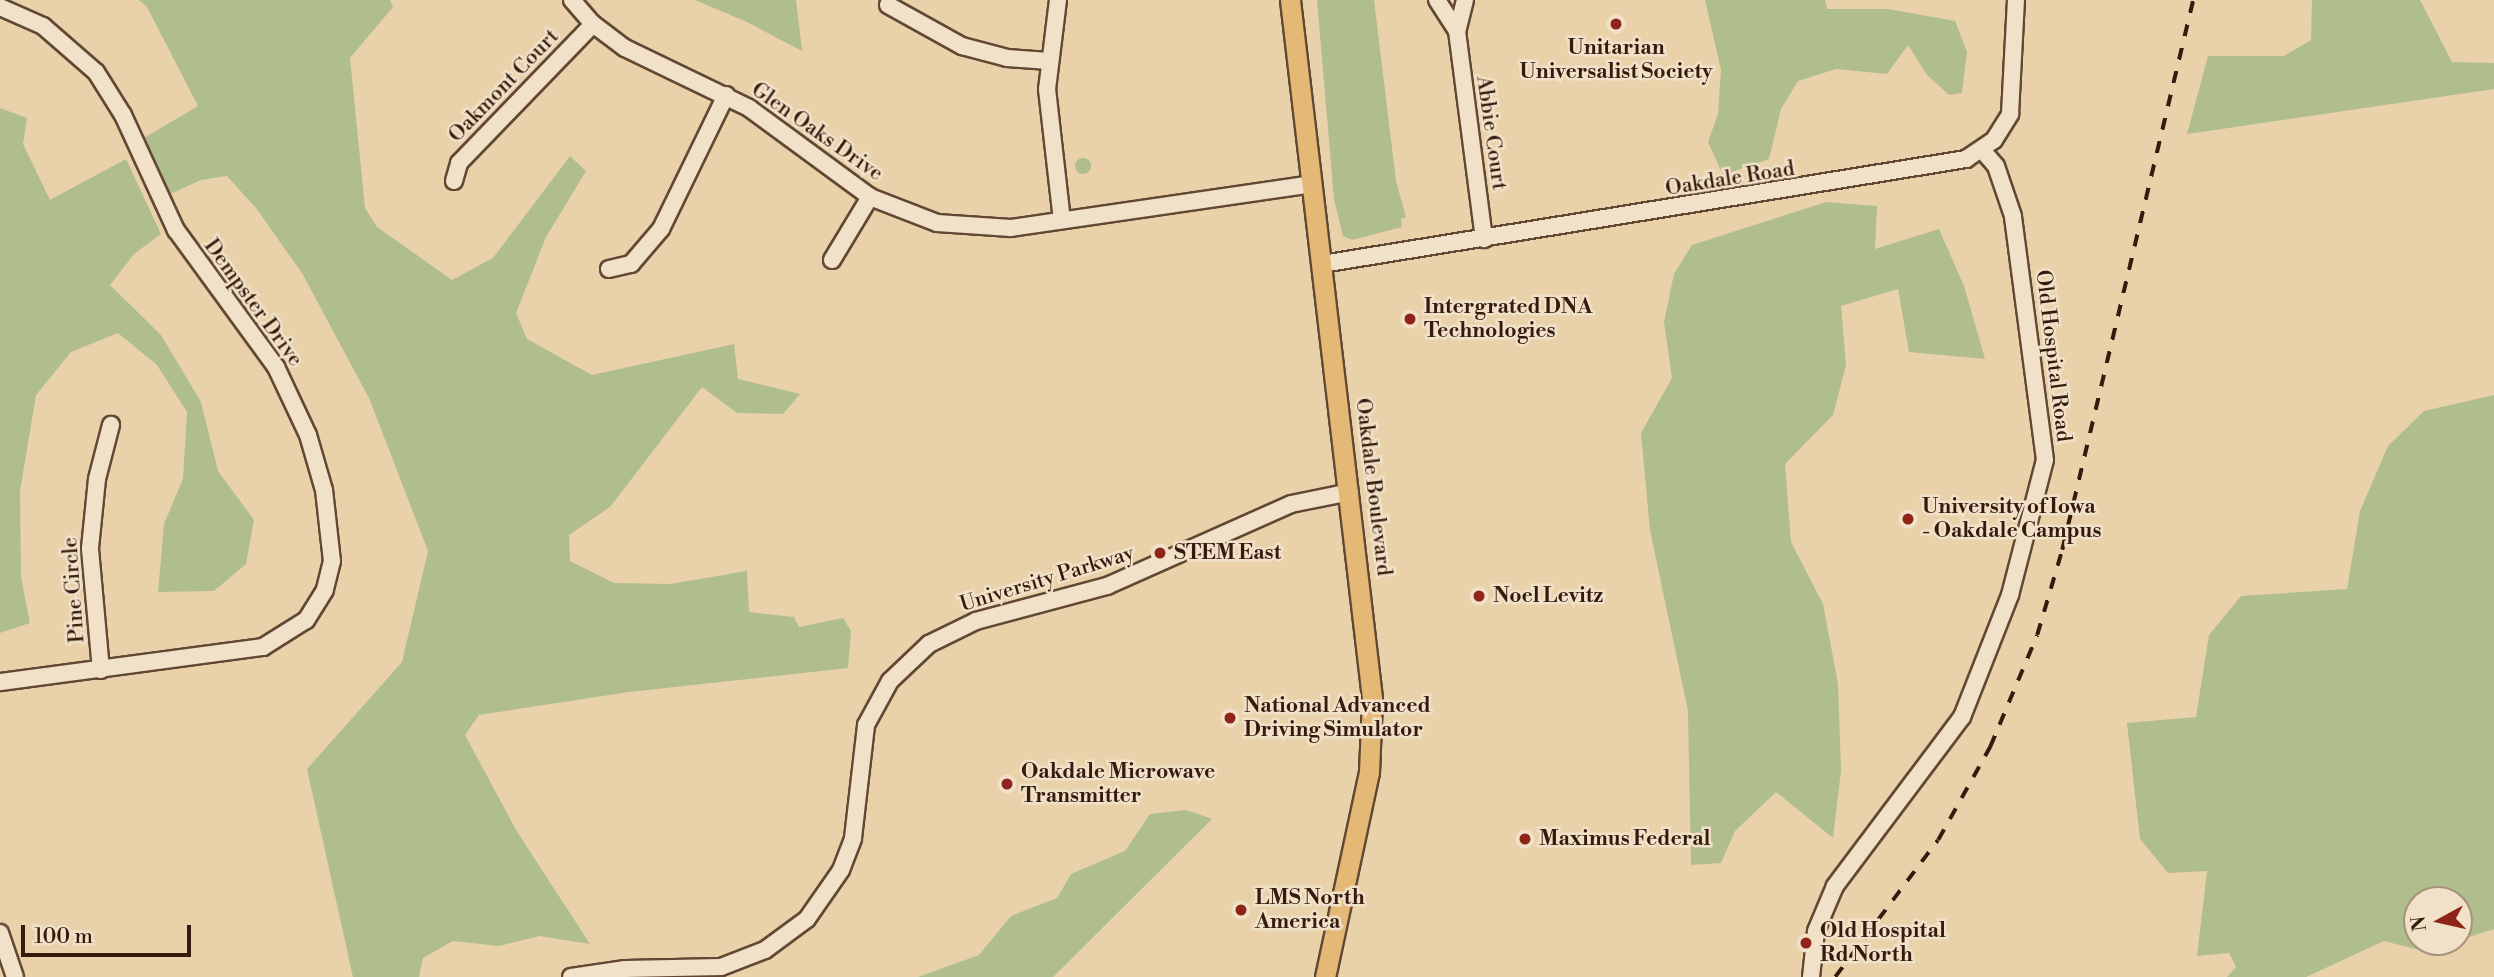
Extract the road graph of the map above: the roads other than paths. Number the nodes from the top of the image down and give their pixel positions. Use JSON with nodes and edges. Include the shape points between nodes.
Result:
{"nodes":[{"id":1,"x":572,"y":0,"type":"edge"},
{"id":2,"x":1058,"y":0,"type":"edge"},
{"id":3,"x":1290,"y":0,"type":"edge"},
{"id":4,"x":1437,"y":0,"type":"edge"},
{"id":5,"x":1465,"y":0,"type":"edge"},
{"id":6,"x":2016,"y":0,"type":"edge"},
{"id":7,"x":888,"y":5,"type":"dead end"},
{"id":8,"x":0,"y":7,"type":"edge"},
{"id":9,"x":593,"y":24,"type":"junction"},
{"id":10,"x":1457,"y":31,"type":"junction"},
{"id":11,"x":1049,"y":61,"type":"junction"},
{"id":12,"x":726,"y":95,"type":"junction"},
{"id":13,"x":1982,"y":150,"type":"junction"},
{"id":14,"x":454,"y":181,"type":"dead end"},
{"id":15,"x":1312,"y":184,"type":"junction"},
{"id":16,"x":870,"y":197,"type":"junction"},
{"id":17,"x":1062,"y":220,"type":"junction"},
{"id":18,"x":1484,"y":239,"type":"junction"},
{"id":19,"x":832,"y":260,"type":"dead end"},
{"id":20,"x":1322,"y":264,"type":"junction"},
{"id":21,"x":609,"y":269,"type":"dead end"},
{"id":22,"x":111,"y":425,"type":"dead end"},
{"id":23,"x":1350,"y":492,"type":"junction"},
{"id":24,"x":101,"y":670,"type":"junction"},
{"id":25,"x":0,"y":682,"type":"edge"},
{"id":26,"x":0,"y":933,"type":"edge"},
{"id":27,"x":15,"y":977,"type":"edge"},
{"id":28,"x":571,"y":977,"type":"edge"},
{"id":29,"x":1325,"y":977,"type":"edge"},
{"id":30,"x":1811,"y":977,"type":"edge"}],
"edges":[{"from":1,"to":9,"type":"street","name":"Glen Oaks Drive"},
{"from":2,"to":11,"type":"street"},
{"from":3,"to":15,"type":"main road","name":"Oakdale Boulevard"},
{"from":4,"to":10,"type":"street","name":"Abbie Court"},
{"from":5,"to":10,"type":"street","name":"Abbie Court"},
{"from":6,"to":13,"type":"street","name":"Oakdale Road","via":[[2012,105],[2002,128]]},
{"from":7,"to":11,"type":"street","via":[[962,46],[1007,58]]},
{"from":8,"to":24,"type":"street","name":"Dempster Drive","via":[[68,44],[111,94],[176,230],[197,264],[247,323],[292,396],[324,490],[331,533],[332,561],[325,590],[293,631],[246,651]]},
{"from":9,"to":12,"type":"street","name":"Glen Oaks Drive","via":[[625,48]]},
{"from":9,"to":14,"type":"street","name":"Oakmont Court","via":[[459,163]]},
{"from":10,"to":18,"type":"street","name":"Abbie Court"},
{"from":11,"to":17,"type":"street","via":[[1048,117]]},
{"from":12,"to":16,"type":"street","name":"Glen Oaks Drive","via":[[773,124]]},
{"from":12,"to":21,"type":"street","via":[[662,229],[631,264]]},
{"from":13,"to":18,"type":"street","name":"Oakdale Road","via":[[1950,164]]},
{"from":13,"to":30,"type":"street","name":"Old Hospital Road","via":[[1996,166],[2013,216],[2045,460],[2010,595],[1962,718],[1835,886],[1816,931]]},
{"from":15,"to":17,"type":"street","name":"Glen Oaks Drive"},
{"from":15,"to":20,"type":"main road","name":"Oakdale Boulevard"},
{"from":16,"to":17,"type":"street","name":"Glen Oaks Drive","via":[[913,216],[962,227],[1012,228]]},
{"from":16,"to":19,"type":"street"},
{"from":18,"to":20,"type":"street","name":"Oakdale Road"},
{"from":20,"to":23,"type":"main road","name":"Oakdale Boulevard"},
{"from":22,"to":24,"type":"street","name":"Pine Circle","via":[[97,479],[90,548]]},
{"from":23,"to":28,"type":"street","name":"University Parkway","via":[[1291,504],[1107,586],[976,621],[929,644],[890,681],[866,725],[853,838],[841,870],[807,919],[765,950],[721,967],[625,969]]},
{"from":23,"to":29,"type":"main road","name":"Oakdale Boulevard","via":[[1370,652],[1371,752]]},
{"from":24,"to":25,"type":"street","name":"Dempster Drive"},
{"from":26,"to":27,"type":"street"}]}
